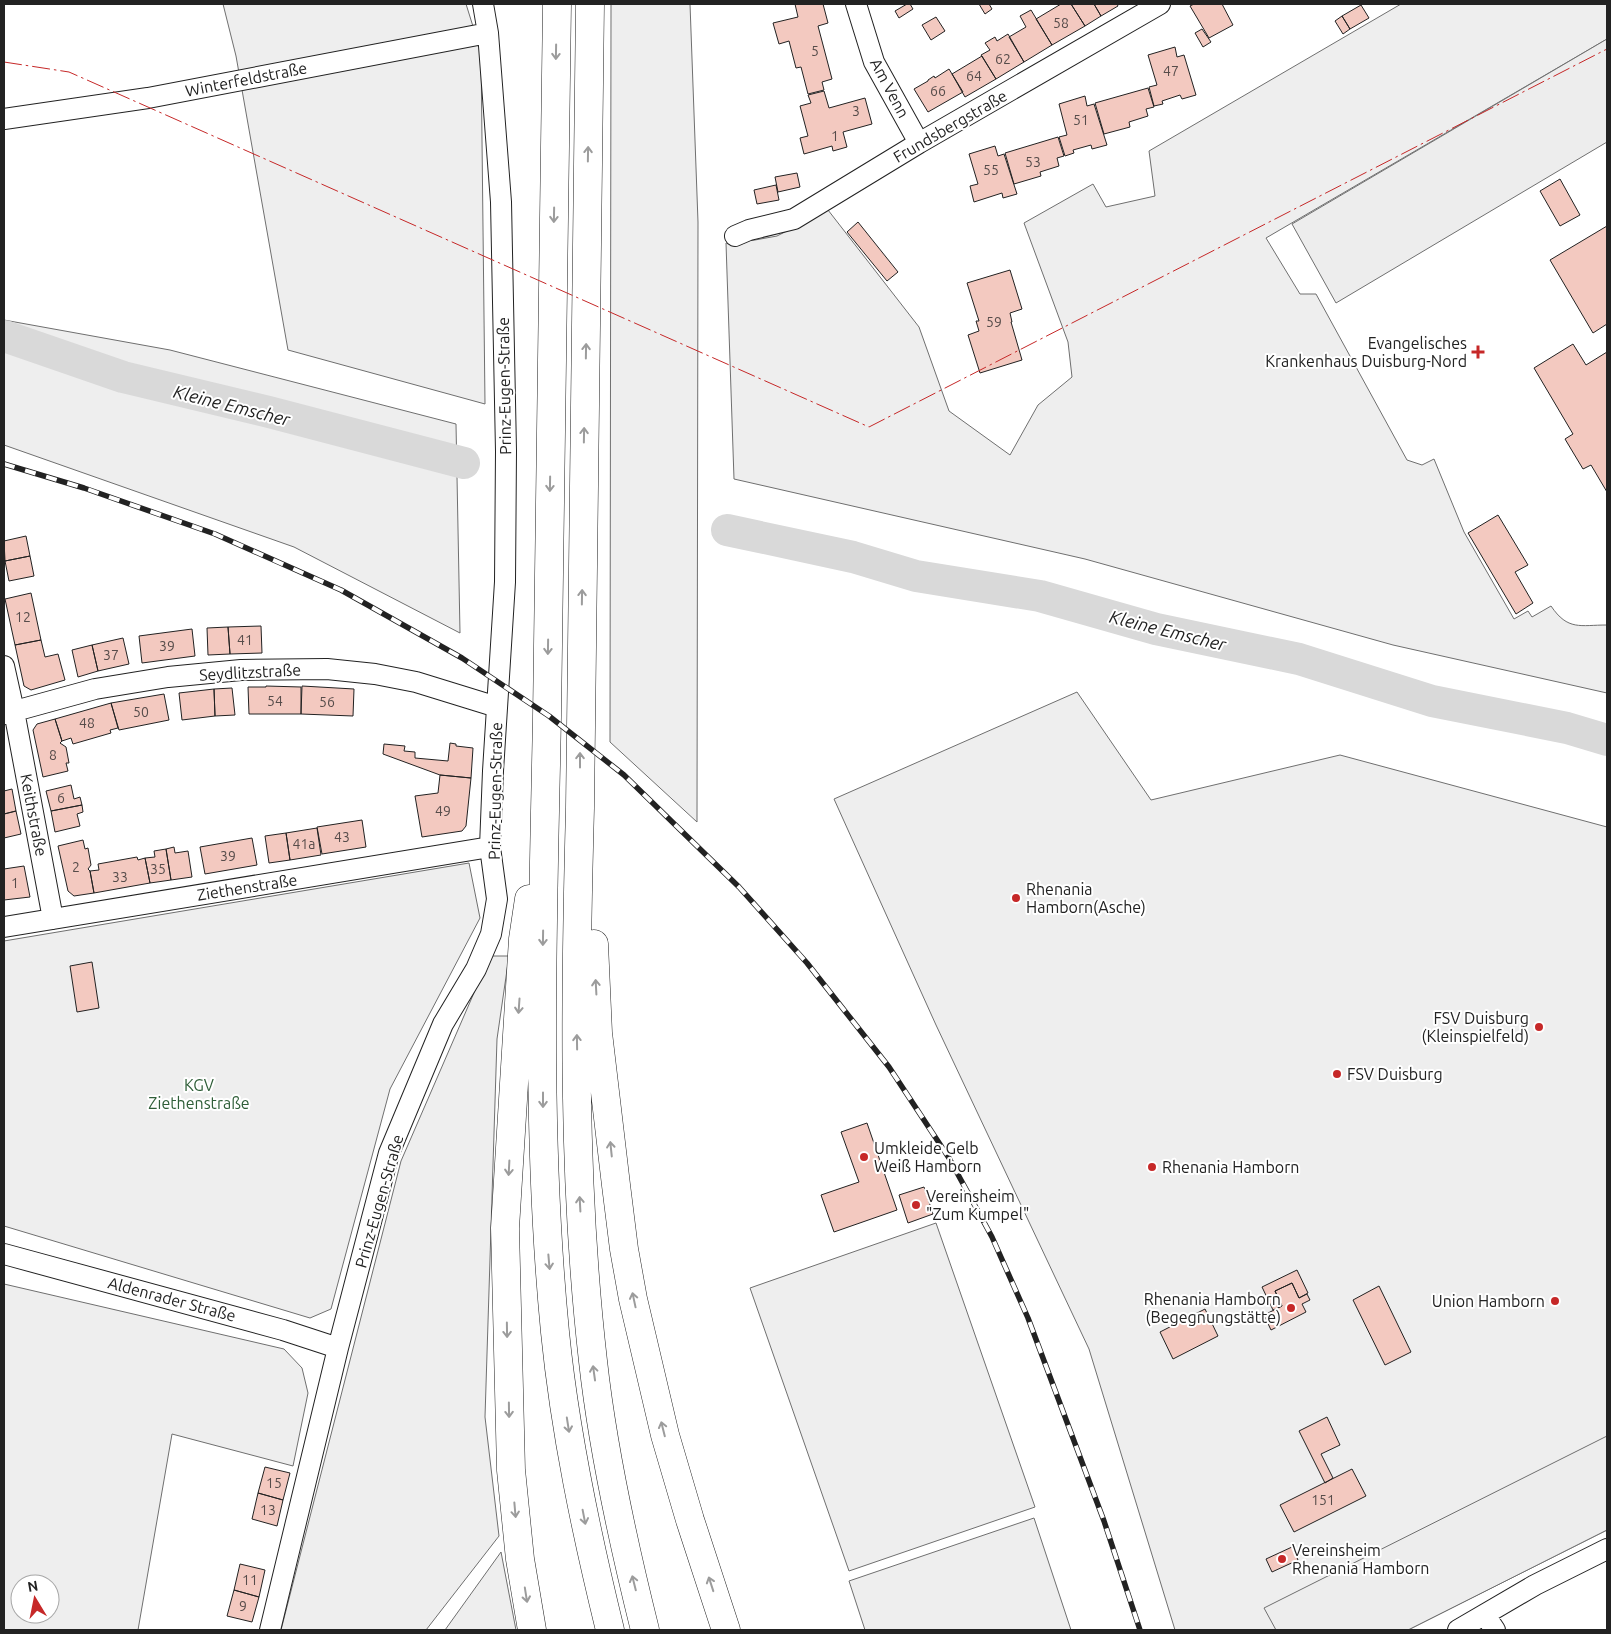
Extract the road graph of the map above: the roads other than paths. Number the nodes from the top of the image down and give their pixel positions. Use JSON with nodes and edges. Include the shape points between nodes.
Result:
{"nodes":[{"id":1,"x":483,"y":4,"type":"edge"},
{"id":2,"x":557,"y":4,"type":"edge"},
{"id":3,"x":590,"y":4,"type":"edge"},
{"id":4,"x":856,"y":4,"type":"edge"},
{"id":5,"x":1160,"y":4,"type":"edge"},
{"id":6,"x":488,"y":33,"type":"junction"},
{"id":7,"x":4,"y":119,"type":"edge"},
{"id":8,"x":919,"y":143,"type":"junction"},
{"id":9,"x":735,"y":236,"type":"dead end"},
{"id":10,"x":4,"y":666,"type":"edge"},
{"id":11,"x":497,"y":707,"type":"junction"},
{"id":12,"x":9,"y":713,"type":"edge"},
{"id":13,"x":546,"y":784,"type":"junction"},
{"id":14,"x":580,"y":808,"type":"junction"},
{"id":15,"x":490,"y":847,"type":"junction"},
{"id":16,"x":53,"y":919,"type":"junction"},
{"id":17,"x":4,"y":927,"type":"edge"},
{"id":18,"x":4,"y":1254,"type":"edge"},
{"id":19,"x":338,"y":1348,"type":"junction"},
{"id":20,"x":1607,"y":1549,"type":"edge"},
{"id":21,"x":1490,"y":1622,"type":"edge"},
{"id":22,"x":270,"y":1630,"type":"edge"},
{"id":23,"x":532,"y":1630,"type":"edge"},
{"id":24,"x":610,"y":1630,"type":"edge"},
{"id":25,"x":645,"y":1630,"type":"edge"},
{"id":26,"x":726,"y":1630,"type":"edge"},
{"id":27,"x":1458,"y":1630,"type":"edge"}],
"edges":[{"from":1,"to":6,"type":"street","name":"Prinz-Eugen-Straße"},
{"from":2,"to":13,"type":"highway","one_way":true},
{"from":14,"to":3,"type":"highway","one_way":true},
{"from":4,"to":8,"type":"street","name":"Am Venn","via":[[874,62]]},
{"from":5,"to":8,"type":"street","name":"Frundsbergstraße"},
{"from":6,"to":7,"type":"street","name":"Winterfeldstraße","via":[[148,98]]},
{"from":6,"to":11,"type":"street","name":"Prinz-Eugen-Straße","via":[[501,202],[506,441],[505,582]]},
{"from":8,"to":9,"type":"street","name":"Frundsbergstraße","via":[[794,219]]},
{"from":10,"to":12,"type":"street","name":"Keithstraße"},
{"from":11,"to":12,"type":"street","name":"Seydlitzstraße","via":[[408,680],[375,674],[241,670],[95,689]]},
{"from":11,"to":15,"type":"street","name":"Prinz-Eugen-Straße"},
{"from":12,"to":16,"type":"street","name":"Keithstraße"},
{"from":13,"to":23,"type":"highway","one_way":true,"via":[[523,940],[505,1228],[511,1462],[520,1559]]},
{"from":13,"to":24,"type":"highway","one_way":true,"via":[[543,940],[544,1154],[548,1244],[561,1381],[574,1469]]},
{"from":25,"to":14,"type":"highway","one_way":true,"via":[[628,1562],[601,1422],[582,1240],[578,1152],[577,938]]},
{"from":26,"to":14,"type":"highway","one_way":true,"via":[[668,1445],[624,1250],[598,1033],[594,939]]},
{"from":15,"to":16,"type":"street","name":"Ziethenstraße"},
{"from":15,"to":19,"type":"street","name":"Prinz-Eugen-Straße","via":[[497,898],[491,934],[476,970],[443,1024],[389,1153]]},
{"from":16,"to":17,"type":"street","name":"Ziethenstraße"},
{"from":18,"to":19,"type":"street","name":"Aldenrader Straße"},
{"from":19,"to":22,"type":"street","name":"Prinz-Eugen-Straße"},
{"from":20,"to":21,"type":"street","via":[[1535,1585]]},
{"from":21,"to":27,"type":"street"}]}
